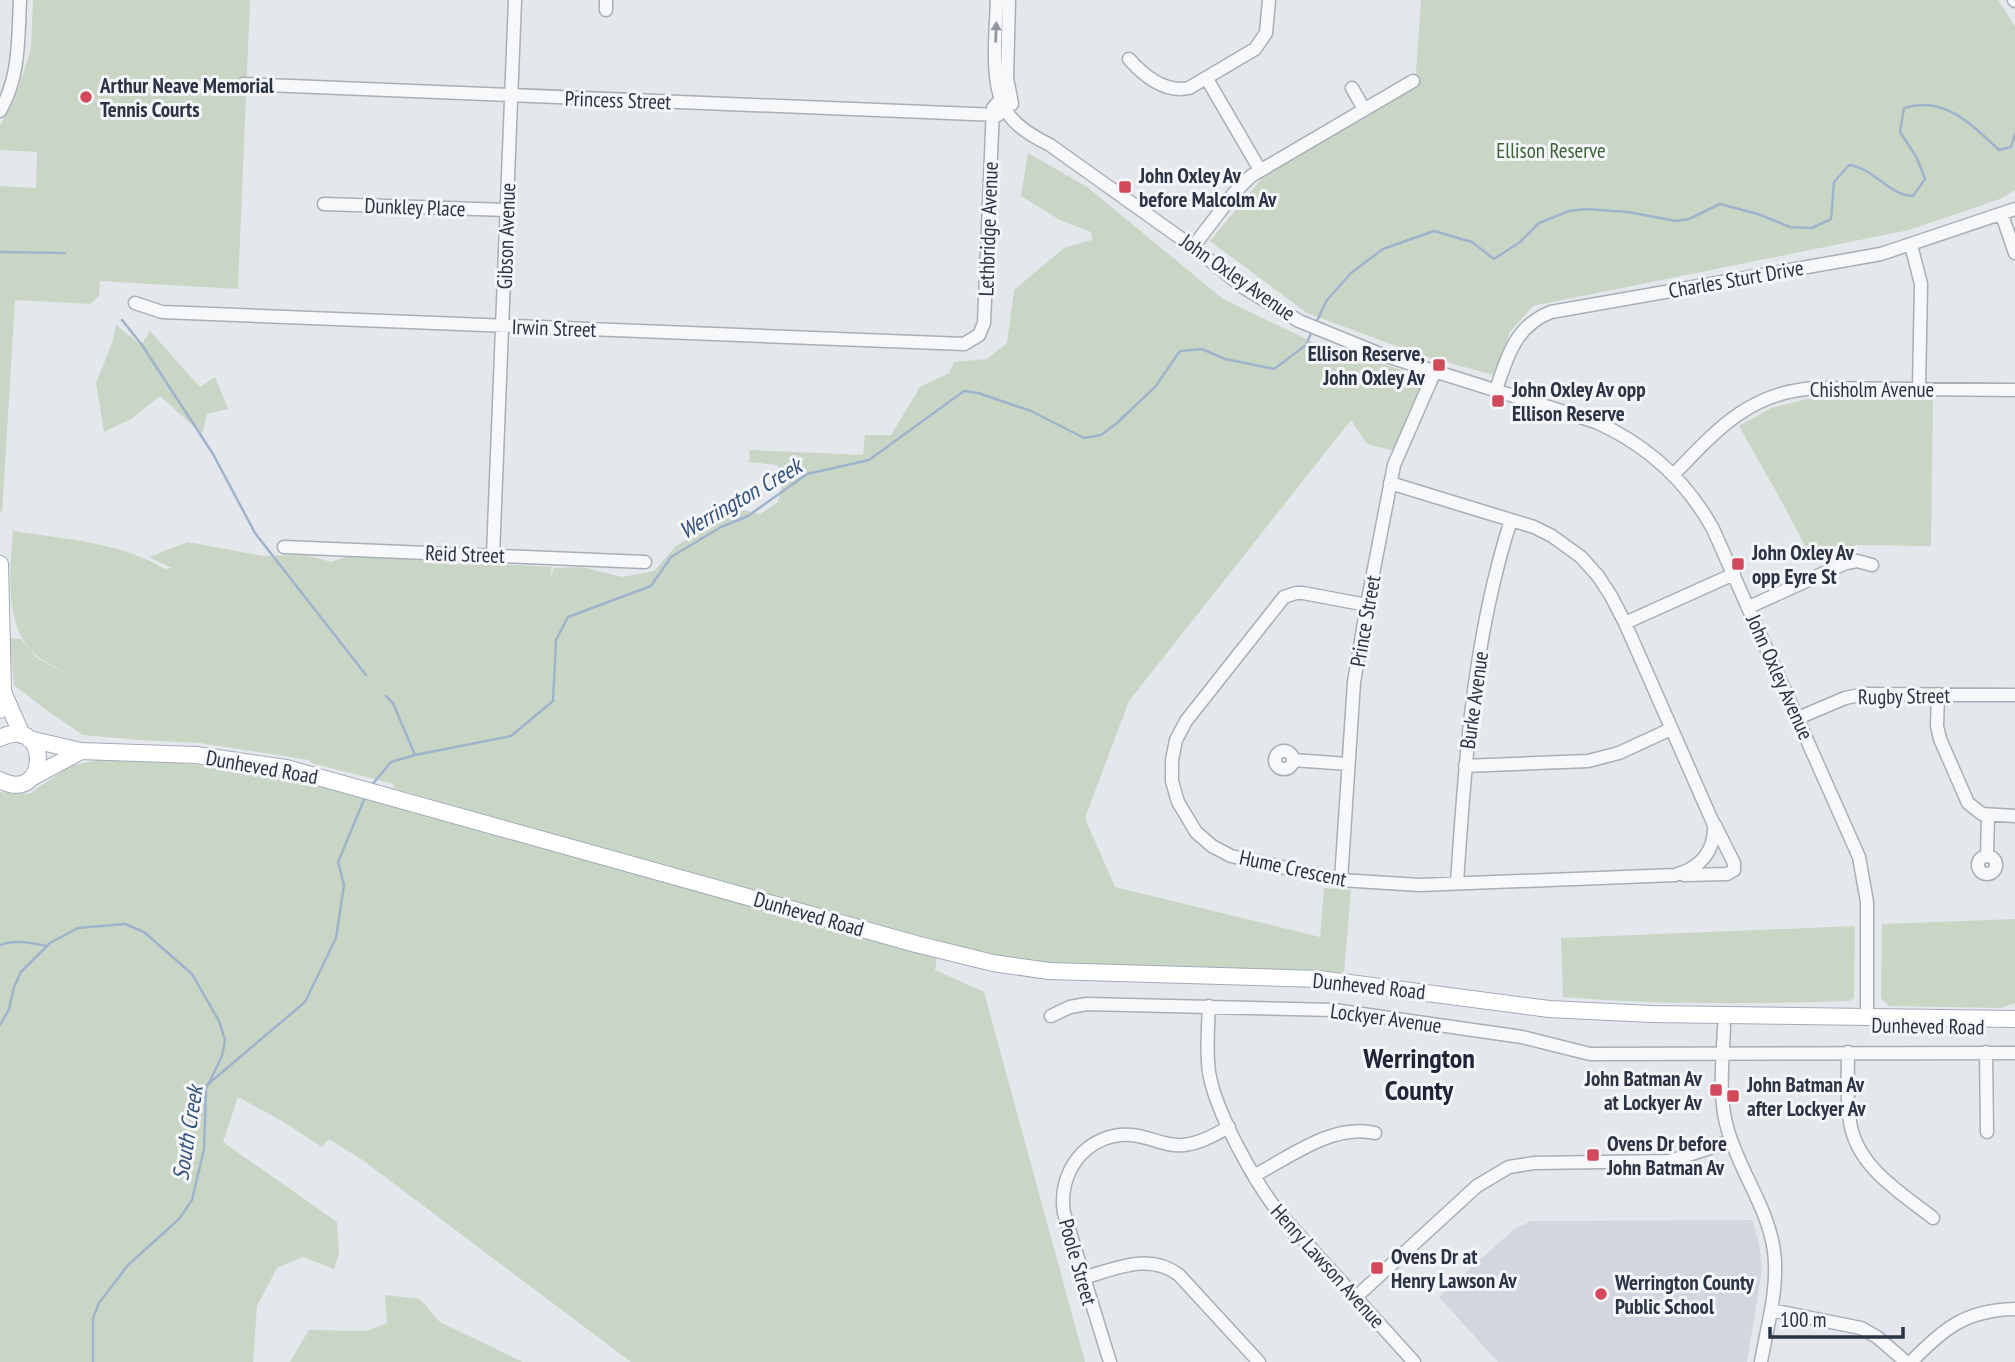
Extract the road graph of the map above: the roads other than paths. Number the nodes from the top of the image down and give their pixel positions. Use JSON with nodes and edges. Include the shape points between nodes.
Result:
{"nodes":[{"id":1,"x":19,"y":0,"type":"edge"},
{"id":2,"x":515,"y":0,"type":"edge"},
{"id":3,"x":997,"y":0,"type":"edge"},
{"id":4,"x":1009,"y":0,"type":"edge"},
{"id":5,"x":1269,"y":0,"type":"edge"},
{"id":6,"x":1129,"y":59,"type":"dead end"},
{"id":7,"x":0,"y":72,"type":"edge"},
{"id":8,"x":15,"y":73,"type":"junction"},
{"id":9,"x":1207,"y":79,"type":"junction"},
{"id":10,"x":1413,"y":81,"type":"dead end"},
{"id":11,"x":243,"y":84,"type":"dead end"},
{"id":12,"x":1352,"y":88,"type":"dead end"},
{"id":13,"x":511,"y":96,"type":"junction"},
{"id":14,"x":1004,"y":106,"type":"junction"},
{"id":15,"x":1364,"y":109,"type":"junction"},
{"id":16,"x":0,"y":111,"type":"edge"},
{"id":17,"x":1260,"y":170,"type":"junction"},
{"id":18,"x":324,"y":204,"type":"dead end"},
{"id":19,"x":2015,"y":209,"type":"edge"},
{"id":20,"x":507,"y":210,"type":"junction"},
{"id":21,"x":2002,"y":215,"type":"junction"},
{"id":22,"x":1912,"y":245,"type":"junction"},
{"id":23,"x":1193,"y":247,"type":"junction"},
{"id":24,"x":2015,"y":253,"type":"edge"},
{"id":25,"x":135,"y":303,"type":"dead end"},
{"id":26,"x":502,"y":326,"type":"junction"},
{"id":27,"x":974,"y":340,"type":"joint"},
{"id":28,"x":1434,"y":371,"type":"junction"},
{"id":29,"x":1919,"y":389,"type":"junction"},
{"id":30,"x":1496,"y":390,"type":"junction"},
{"id":31,"x":2015,"y":390,"type":"edge"},
{"id":32,"x":1674,"y":474,"type":"junction"},
{"id":33,"x":1390,"y":483,"type":"junction"},
{"id":34,"x":1511,"y":520,"type":"junction"},
{"id":35,"x":284,"y":547,"type":"dead end"},
{"id":36,"x":493,"y":555,"type":"junction"},
{"id":37,"x":645,"y":562,"type":"dead end"},
{"id":38,"x":0,"y":564,"type":"edge"},
{"id":39,"x":1872,"y":565,"type":"dead end"},
{"id":40,"x":1734,"y":574,"type":"junction"},
{"id":41,"x":1367,"y":605,"type":"junction"},
{"id":42,"x":1749,"y":607,"type":"junction"},
{"id":43,"x":1625,"y":623,"type":"junction"},
{"id":44,"x":3,"y":692,"type":"junction"},
{"id":45,"x":1938,"y":694,"type":"junction"},
{"id":46,"x":2015,"y":695,"type":"edge"},
{"id":47,"x":0,"y":710,"type":"edge"},
{"id":48,"x":1798,"y":718,"type":"junction"},
{"id":49,"x":1671,"y":729,"type":"junction"},
{"id":50,"x":25,"y":737,"type":"junction"},
{"id":51,"x":0,"y":738,"type":"edge"},
{"id":52,"x":81,"y":751,"type":"junction"},
{"id":53,"x":1293,"y":760,"type":"dead end"},
{"id":54,"x":1348,"y":764,"type":"junction"},
{"id":55,"x":1465,"y":766,"type":"junction"},
{"id":56,"x":31,"y":778,"type":"junction"},
{"id":57,"x":2,"y":781,"type":"edge"},
{"id":58,"x":1989,"y":815,"type":"junction"},
{"id":59,"x":2015,"y":816,"type":"edge"},
{"id":60,"x":1714,"y":825,"type":"junction"},
{"id":61,"x":1987,"y":855,"type":"dead end"},
{"id":62,"x":1675,"y":875,"type":"junction"},
{"id":63,"x":1341,"y":880,"type":"junction"},
{"id":64,"x":1457,"y":883,"type":"junction"},
{"id":65,"x":1209,"y":1006,"type":"junction"},
{"id":66,"x":1549,"y":1009,"type":"junction"},
{"id":67,"x":1700,"y":1015,"type":"junction"},
{"id":68,"x":1744,"y":1015,"type":"junction"},
{"id":69,"x":1051,"y":1016,"type":"dead end"},
{"id":70,"x":2015,"y":1018,"type":"edge"},
{"id":71,"x":1867,"y":1022,"type":"junction"},
{"id":72,"x":1724,"y":1026,"type":"junction"},
{"id":73,"x":2015,"y":1027,"type":"edge"},
{"id":74,"x":1723,"y":1052,"type":"junction"},
{"id":75,"x":1849,"y":1052,"type":"junction"},
{"id":76,"x":1986,"y":1052,"type":"junction"},
{"id":77,"x":2015,"y":1053,"type":"edge"},
{"id":78,"x":1229,"y":1127,"type":"junction"},
{"id":79,"x":1987,"y":1132,"type":"dead end"},
{"id":80,"x":1375,"y":1133,"type":"dead end"},
{"id":81,"x":1731,"y":1140,"type":"junction"},
{"id":82,"x":1255,"y":1175,"type":"junction"},
{"id":83,"x":1933,"y":1218,"type":"dead end"},
{"id":84,"x":1083,"y":1278,"type":"junction"},
{"id":85,"x":1356,"y":1297,"type":"junction"},
{"id":86,"x":2015,"y":1309,"type":"edge"},
{"id":87,"x":1771,"y":1310,"type":"junction"},
{"id":88,"x":1110,"y":1362,"type":"edge"},
{"id":89,"x":1259,"y":1362,"type":"edge"},
{"id":90,"x":1414,"y":1362,"type":"edge"},
{"id":91,"x":1761,"y":1362,"type":"edge"},
{"id":92,"x":1908,"y":1362,"type":"edge"}],
"edges":[{"from":1,"to":8,"type":"street"},
{"from":2,"to":13,"type":"street","name":"Gibson Avenue"},
{"from":14,"to":3,"type":"street","name":"Lethbridge Avenue","one_way":true,"via":[[996,61]]},
{"from":4,"to":14,"type":"street","name":"Lethbridge Avenue"},
{"from":5,"to":9,"type":"street","via":[[1267,27],[1259,45]]},
{"from":6,"to":9,"type":"street","via":[[1146,76],[1171,89],[1189,88]]},
{"from":7,"to":8,"type":"street"},
{"from":8,"to":16,"type":"street"},
{"from":9,"to":17,"type":"street"},
{"from":10,"to":15,"type":"street"},
{"from":11,"to":13,"type":"street","name":"Princess Street"},
{"from":12,"to":15,"type":"street"},
{"from":13,"to":14,"type":"street","name":"Princess Street"},
{"from":13,"to":20,"type":"street","name":"Gibson Avenue"},
{"from":14,"to":23,"type":"street","name":"John Oxley Avenue","via":[[1023,128]]},
{"from":14,"to":27,"type":"street","name":"Lethbridge Avenue","via":[[984,323]]},
{"from":15,"to":17,"type":"street"},
{"from":17,"to":23,"type":"street","via":[[1240,186]]},
{"from":18,"to":20,"type":"street","name":"Dunkley Place"},
{"from":19,"to":21,"type":"street","name":"Charles Sturt Drive"},
{"from":20,"to":26,"type":"street","name":"Gibson Avenue"},
{"from":21,"to":22,"type":"street","name":"Charles Sturt Drive"},
{"from":21,"to":24,"type":"street"},
{"from":22,"to":29,"type":"street","via":[[1921,284]]},
{"from":22,"to":30,"type":"street","name":"Charles Sturt Drive","via":[[1551,312],[1517,337]]},
{"from":23,"to":28,"type":"street","name":"John Oxley Avenue","via":[[1243,287],[1298,321]]},
{"from":25,"to":26,"type":"street","name":"Irwin Street","via":[[162,312]]},
{"from":26,"to":27,"type":"street","name":"Irwin Street","via":[[959,344]]},
{"from":26,"to":36,"type":"street","name":"Gibson Avenue"},
{"from":28,"to":30,"type":"street","name":"John Oxley Avenue"},
{"from":28,"to":33,"type":"street","name":"Prince Street"},
{"from":29,"to":31,"type":"street","name":"Chisholm Avenue"},
{"from":29,"to":32,"type":"street","name":"Chisholm Avenue","via":[[1815,388],[1774,395],[1729,420]]},
{"from":30,"to":32,"type":"street","name":"John Oxley Avenue","via":[[1604,425],[1639,445]]},
{"from":32,"to":40,"type":"street","name":"John Oxley Avenue","via":[[1706,515]]},
{"from":33,"to":34,"type":"street","name":"Hume Crescent"},
{"from":33,"to":41,"type":"street","name":"Prince Street"},
{"from":34,"to":43,"type":"street","name":"Hume Crescent","via":[[1545,532],[1581,557],[1606,586]]},
{"from":34,"to":55,"type":"street","name":"Burke Avenue","via":[[1496,568],[1471,704]]},
{"from":35,"to":36,"type":"street","name":"Reid Street"},
{"from":36,"to":37,"type":"street","name":"Reid Street"},
{"from":38,"to":44,"type":"main road"},
{"from":39,"to":42,"type":"street","via":[[1846,563]]},
{"from":40,"to":42,"type":"street","name":"John Oxley Avenue"},
{"from":40,"to":43,"type":"street"},
{"from":41,"to":54,"type":"street","name":"Prince Street","via":[[1354,682]]},
{"from":41,"to":63,"type":"street","name":"Hume Crescent","via":[[1303,593],[1284,597],[1186,721],[1172,760],[1172,781],[1181,808],[1196,832],[1212,846],[1240,858]]},
{"from":42,"to":48,"type":"street","name":"John Oxley Avenue"},
{"from":43,"to":49,"type":"street","name":"Hume Crescent"},
{"from":44,"to":47,"type":"main road"},
{"from":44,"to":50,"type":"main road"},
{"from":45,"to":46,"type":"street","name":"Rugby Street"},
{"from":45,"to":48,"type":"street","name":"Rugby Street","via":[[1857,695]]},
{"from":45,"to":58,"type":"street","via":[[1937,726],[1944,752],[1968,803]]},
{"from":48,"to":71,"type":"street","name":"John Oxley Avenue","via":[[1863,872],[1868,912]]},
{"from":49,"to":55,"type":"street","via":[[1588,761]]},
{"from":49,"to":60,"type":"street","name":"Hume Crescent"},
{"from":50,"to":51,"type":"main road","via":[[11,734]]},
{"from":50,"to":52,"type":"main road","name":"Dunheved Road"},
{"from":50,"to":56,"type":"main road","via":[[39,758]]},
{"from":52,"to":56,"type":"main road","name":"Dunheved Road"},
{"from":52,"to":66,"type":"main road","name":"Dunheved Road","via":[[228,757],[286,768],[993,963],[1076,973],[1319,979]]},
{"from":53,"to":54,"type":"street"},
{"from":54,"to":63,"type":"street","name":"Prince Street"},
{"from":55,"to":64,"type":"street","name":"Burke Avenue"},
{"from":56,"to":57,"type":"main road","name":"Dunheved Road","via":[[22,783]]},
{"from":58,"to":59,"type":"street"},
{"from":58,"to":61,"type":"street"},
{"from":60,"to":62,"type":"street","name":"Hume Crescent","via":[[1703,861]]},
{"from":60,"to":62,"type":"street","name":"Hume Crescent","via":[[1734,863],[1732,872]]},
{"from":62,"to":64,"type":"street","name":"Hume Crescent"},
{"from":63,"to":64,"type":"street","name":"Hume Crescent"},
{"from":65,"to":69,"type":"street","name":"Lockyer Avenue","via":[[1087,1003]]},
{"from":65,"to":74,"type":"street","name":"Lockyer Avenue","via":[[1334,1010],[1522,1037],[1590,1054]]},
{"from":65,"to":78,"type":"street","name":"Henry Lawson Avenue","via":[[1209,1074]]},
{"from":66,"to":67,"type":"main road","name":"Dunheved Road"},
{"from":66,"to":72,"type":"main road","name":"Dunheved Road","via":[[1608,1020]]},
{"from":67,"to":68,"type":"main road","name":"Dunheved Road"},
{"from":67,"to":72,"type":"main road"},
{"from":68,"to":71,"type":"main road","name":"Dunheved Road"},
{"from":68,"to":72,"type":"main road"},
{"from":70,"to":71,"type":"main road","name":"Dunheved Road"},
{"from":71,"to":72,"type":"main road","name":"Dunheved Road"},
{"from":71,"to":73,"type":"main road","name":"Dunheved Road"},
{"from":72,"to":74,"type":"street"},
{"from":74,"to":75,"type":"street","name":"Lockyer Avenue"},
{"from":74,"to":81,"type":"street","via":[[1724,1110]]},
{"from":75,"to":76,"type":"street","name":"Lockyer Avenue"},
{"from":75,"to":83,"type":"street","via":[[1848,1108],[1858,1147],[1880,1175]]},
{"from":76,"to":77,"type":"street","name":"Lockyer Avenue"},
{"from":76,"to":79,"type":"street"},
{"from":78,"to":82,"type":"street","name":"Henry Lawson Avenue"},
{"from":78,"to":84,"type":"street","name":"Poole Street","via":[[1203,1141],[1182,1145],[1116,1136],[1081,1154],[1065,1179],[1062,1200]]},
{"from":80,"to":82,"type":"street","via":[[1355,1130],[1332,1136]]},
{"from":81,"to":85,"type":"street","via":[[1670,1161],[1509,1167],[1477,1186]]},
{"from":81,"to":87,"type":"street","via":[[1771,1234],[1775,1268]]},
{"from":82,"to":85,"type":"street","name":"Henry Lawson Avenue","via":[[1280,1214]]},
{"from":84,"to":88,"type":"street","name":"Poole Street"},
{"from":84,"to":89,"type":"street","via":[[1139,1262],[1167,1267]]},
{"from":85,"to":90,"type":"street","name":"Henry Lawson Avenue"},
{"from":86,"to":92,"type":"street","via":[[1985,1311],[1957,1322]]},
{"from":87,"to":91,"type":"street"},
{"from":87,"to":92,"type":"street","via":[[1861,1328]]}]}
